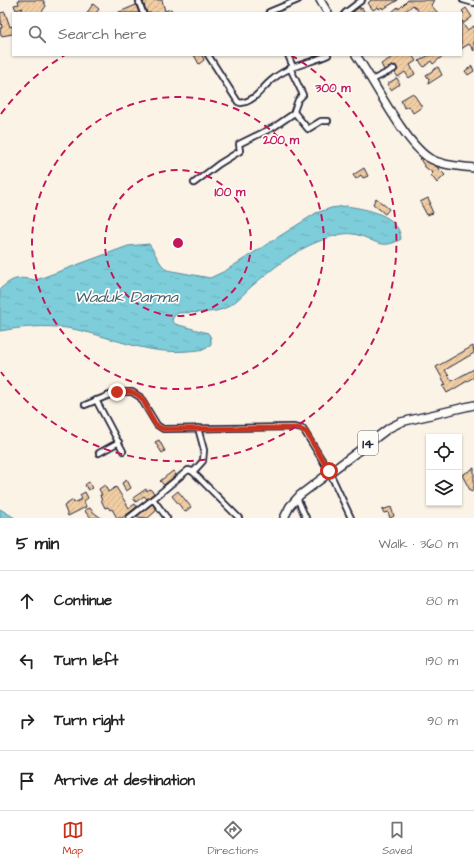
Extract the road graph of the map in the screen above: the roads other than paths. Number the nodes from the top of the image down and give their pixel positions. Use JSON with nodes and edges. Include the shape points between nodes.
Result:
{"nodes":[{"id":1,"x":298,"y":0,"type":"edge"},
{"id":2,"x":320,"y":0,"type":"edge"},
{"id":3,"x":362,"y":0,"type":"edge"},
{"id":4,"x":464,"y":0,"type":"edge"},
{"id":5,"x":139,"y":2,"type":"dead end"},
{"id":6,"x":474,"y":4,"type":"edge"},
{"id":7,"x":143,"y":12,"type":"edge"},
{"id":8,"x":270,"y":12,"type":"edge"},
{"id":9,"x":327,"y":12,"type":"edge"},
{"id":10,"x":346,"y":12,"type":"edge"},
{"id":11,"x":209,"y":56,"type":"edge"},
{"id":12,"x":288,"y":56,"type":"edge"},
{"id":13,"x":325,"y":56,"type":"edge"},
{"id":14,"x":357,"y":56,"type":"edge"},
{"id":15,"x":292,"y":68,"type":"junction"},
{"id":16,"x":394,"y":69,"type":"dead end"},
{"id":17,"x":372,"y":80,"type":"junction"},
{"id":18,"x":294,"y":112,"type":"junction"},
{"id":19,"x":328,"y":121,"type":"dead end"},
{"id":20,"x":474,"y":168,"type":"edge"},
{"id":21,"x":194,"y":183,"type":"dead end"},
{"id":22,"x":96,"y":400,"type":"junction"},
{"id":23,"x":85,"y":405,"type":"dead end"},
{"id":24,"x":474,"y":405,"type":"edge"},
{"id":25,"x":198,"y":428,"type":"junction"},
{"id":26,"x":119,"y":442,"type":"junction"},
{"id":27,"x":123,"y":451,"type":"dead end"},
{"id":28,"x":99,"y":454,"type":"dead end"},
{"id":29,"x":329,"y":471,"type":"junction"},
{"id":30,"x":193,"y":472,"type":"junction"},
{"id":31,"x":297,"y":498,"type":"junction"},
{"id":32,"x":153,"y":499,"type":"junction"},
{"id":33,"x":130,"y":518,"type":"edge"},
{"id":34,"x":167,"y":518,"type":"edge"},
{"id":35,"x":239,"y":518,"type":"edge"},
{"id":36,"x":284,"y":518,"type":"edge"},
{"id":37,"x":306,"y":518,"type":"edge"},
{"id":38,"x":351,"y":518,"type":"edge"}],
"edges":[{"from":1,"to":8,"type":"street"},
{"from":2,"to":9,"type":"highway"},
{"from":3,"to":10,"type":"street"},
{"from":4,"to":6,"type":"street"},
{"from":5,"to":7,"type":"street"},
{"from":11,"to":15,"type":"street","via":[[241,103],[256,97],[271,80]]},
{"from":12,"to":15,"type":"street"},
{"from":13,"to":15,"type":"street"},
{"from":14,"to":17,"type":"highway"},
{"from":15,"to":18,"type":"street","via":[[303,95]]},
{"from":16,"to":17,"type":"street"},
{"from":17,"to":20,"type":"highway","via":[[403,130],[420,150],[441,163]]},
{"from":18,"to":19,"type":"street","via":[[308,129],[321,121]]},
{"from":18,"to":21,"type":"street","via":[[271,128],[240,143],[240,151]]},
{"from":22,"to":23,"type":"street"},
{"from":22,"to":25,"type":"street","via":[[117,392],[132,392],[143,400],[160,428]]},
{"from":22,"to":26,"type":"street"},
{"from":24,"to":29,"type":"highway","number":"14","via":[[401,422]]},
{"from":25,"to":29,"type":"street","via":[[298,428],[306,432]]},
{"from":25,"to":30,"type":"street","via":[[204,450],[203,461]]},
{"from":26,"to":27,"type":"street"},
{"from":26,"to":28,"type":"street"},
{"from":29,"to":31,"type":"highway","number":"14"},
{"from":29,"to":38,"type":"street"},
{"from":30,"to":32,"type":"street","via":[[185,472]]},
{"from":30,"to":35,"type":"street"},
{"from":31,"to":36,"type":"highway","number":"14"},
{"from":31,"to":37,"type":"street"},
{"from":32,"to":33,"type":"street"},
{"from":32,"to":34,"type":"street"}]}
